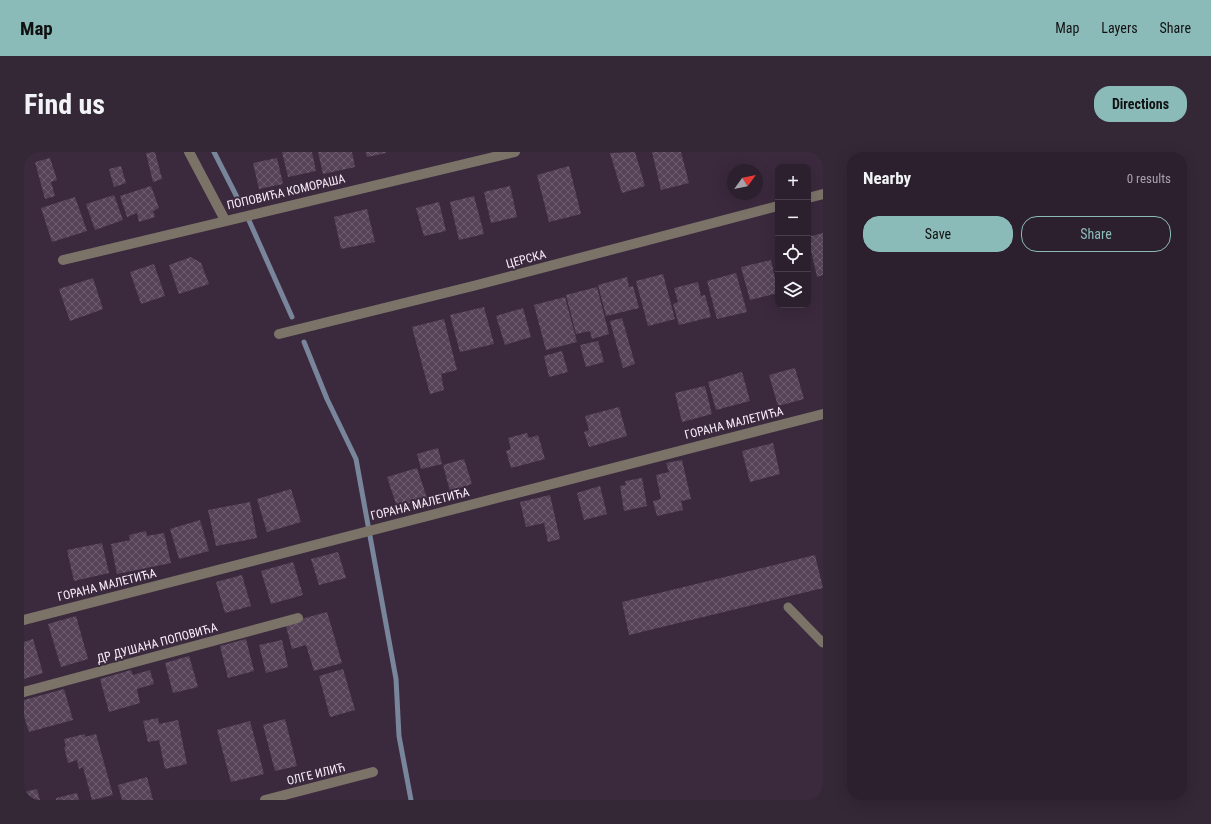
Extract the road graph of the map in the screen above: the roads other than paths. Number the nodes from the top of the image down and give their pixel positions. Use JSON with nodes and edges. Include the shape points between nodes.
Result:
{"nodes":[{"id":1,"x":189,"y":152,"type":"edge"},
{"id":2,"x":515,"y":152,"type":"edge"},
{"id":3,"x":823,"y":194,"type":"edge"},
{"id":4,"x":811,"y":197,"type":"edge"},
{"id":5,"x":775,"y":207,"type":"edge"},
{"id":6,"x":225,"y":220,"type":"junction"},
{"id":7,"x":63,"y":260,"type":"dead end"},
{"id":8,"x":279,"y":334,"type":"dead end"},
{"id":9,"x":823,"y":414,"type":"edge"},
{"id":10,"x":788,"y":607,"type":"dead end"},
{"id":11,"x":298,"y":618,"type":"dead end"},
{"id":12,"x":24,"y":620,"type":"edge"},
{"id":13,"x":823,"y":643,"type":"edge"},
{"id":14,"x":24,"y":692,"type":"edge"},
{"id":15,"x":373,"y":772,"type":"dead end"},
{"id":16,"x":265,"y":800,"type":"edge"}],
"edges":[{"from":1,"to":6,"type":"street"},
{"from":2,"to":6,"type":"street","name":"ПОПОВИЋА КОМОРАША"},
{"from":3,"to":4,"type":"street"},
{"from":5,"to":8,"type":"street","name":"ЦЕРСКА"},
{"from":6,"to":7,"type":"street","name":"ПОПОВИЋА КОМОРАША"},
{"from":9,"to":12,"type":"street","name":"ГОРАНА МАЛЕТИЋА"},
{"from":10,"to":13,"type":"lane"},
{"from":11,"to":14,"type":"street","name":"ДР ДУШАНА ПОПОВИЋА"},
{"from":15,"to":16,"type":"street","name":"ОЛГЕ ИЛИЋ"}]}
